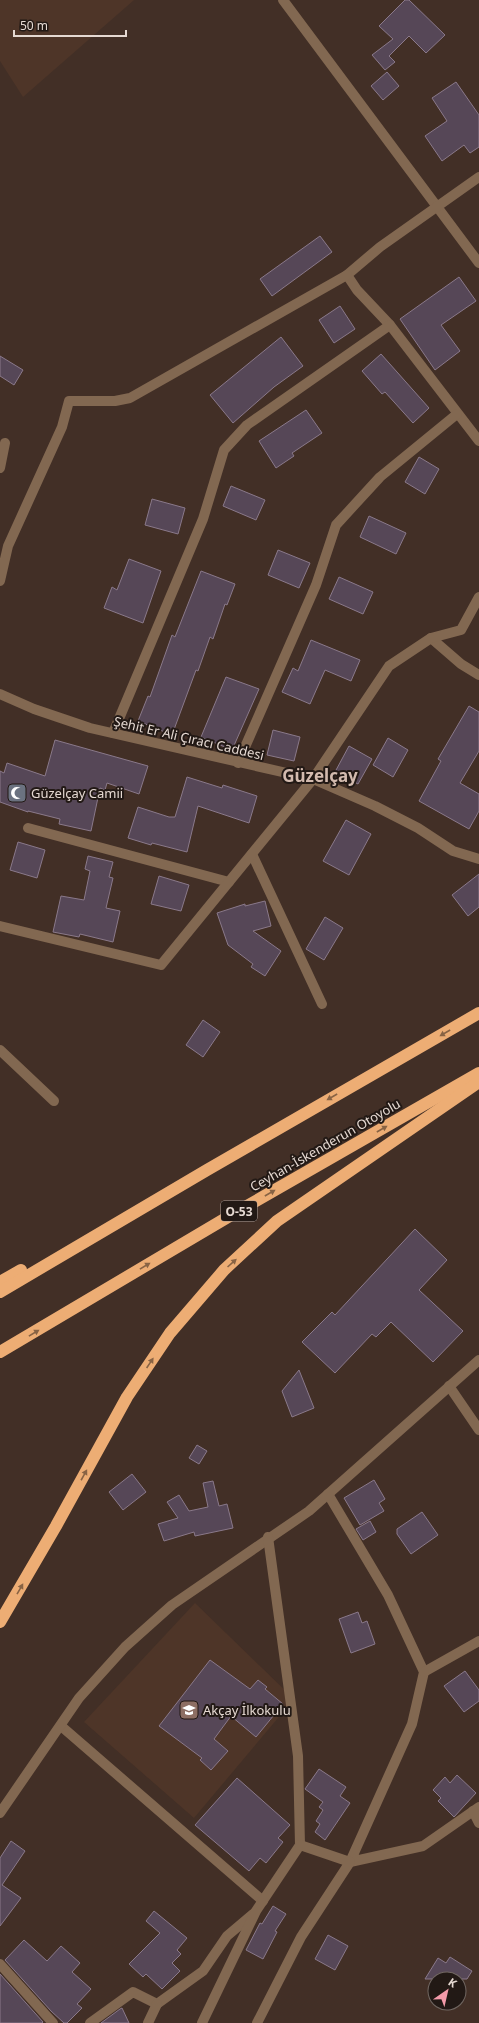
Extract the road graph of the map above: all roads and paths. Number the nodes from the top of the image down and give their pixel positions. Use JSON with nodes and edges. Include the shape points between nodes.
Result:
{"nodes":[{"id":1,"x":283,"y":0,"type":"edge"},
{"id":2,"x":479,"y":177,"type":"edge"},
{"id":3,"x":438,"y":208,"type":"junction"},
{"id":4,"x":479,"y":263,"type":"edge"},
{"id":5,"x":347,"y":275,"type":"junction"},
{"id":6,"x":390,"y":325,"type":"junction"},
{"id":7,"x":457,"y":414,"type":"junction"},
{"id":8,"x":479,"y":442,"type":"edge"},
{"id":9,"x":4,"y":443,"type":"dead end"},
{"id":10,"x":0,"y":468,"type":"edge"},
{"id":11,"x":0,"y":581,"type":"edge"},
{"id":12,"x":479,"y":597,"type":"edge"},
{"id":13,"x":431,"y":638,"type":"junction"},
{"id":14,"x":479,"y":675,"type":"edge"},
{"id":15,"x":0,"y":694,"type":"edge"},
{"id":16,"x":113,"y":734,"type":"junction"},
{"id":17,"x":238,"y":763,"type":"junction"},
{"id":18,"x":313,"y":779,"type":"junction"},
{"id":19,"x":28,"y":828,"type":"dead end"},
{"id":20,"x":252,"y":854,"type":"junction"},
{"id":21,"x":479,"y":859,"type":"edge"},
{"id":22,"x":229,"y":882,"type":"junction"},
{"id":23,"x":0,"y":926,"type":"edge"},
{"id":24,"x":322,"y":1004,"type":"dead end"},
{"id":25,"x":479,"y":1013,"type":"edge"},
{"id":26,"x":0,"y":1050,"type":"edge"},
{"id":27,"x":479,"y":1073,"type":"edge"},
{"id":28,"x":479,"y":1082,"type":"edge"},
{"id":29,"x":54,"y":1100,"type":"dead end"},
{"id":30,"x":207,"y":1170,"type":"junction"},
{"id":31,"x":0,"y":1282,"type":"edge"},
{"id":32,"x":0,"y":1292,"type":"edge"},
{"id":33,"x":0,"y":1352,"type":"edge"},
{"id":34,"x":479,"y":1360,"type":"edge"},
{"id":35,"x":449,"y":1386,"type":"junction"},
{"id":36,"x":479,"y":1430,"type":"edge"},
{"id":37,"x":328,"y":1494,"type":"junction"},
{"id":38,"x":268,"y":1538,"type":"junction"},
{"id":39,"x":0,"y":1622,"type":"edge"},
{"id":40,"x":479,"y":1641,"type":"edge"},
{"id":41,"x":424,"y":1672,"type":"junction"},
{"id":42,"x":61,"y":1726,"type":"junction"},
{"id":43,"x":476,"y":1809,"type":"edge"},
{"id":44,"x":0,"y":1813,"type":"edge"},
{"id":45,"x":479,"y":1823,"type":"edge"},
{"id":46,"x":300,"y":1845,"type":"junction"},
{"id":47,"x":350,"y":1862,"type":"junction"},
{"id":48,"x":263,"y":1901,"type":"junction"},
{"id":49,"x":256,"y":1911,"type":"junction"},
{"id":50,"x":0,"y":1964,"type":"edge"},
{"id":51,"x":157,"y":2004,"type":"junction"},
{"id":52,"x":53,"y":2023,"type":"edge"},
{"id":53,"x":90,"y":2023,"type":"edge"},
{"id":54,"x":148,"y":2023,"type":"edge"},
{"id":55,"x":202,"y":2023,"type":"edge"},
{"id":56,"x":257,"y":2023,"type":"edge"}],
"edges":[{"from":1,"to":3,"type":"street"},
{"from":2,"to":3,"type":"street"},
{"from":3,"to":4,"type":"street"},
{"from":3,"to":5,"type":"street","via":[[380,247]]},
{"from":5,"to":6,"type":"street","via":[[357,290]]},
{"from":5,"to":11,"type":"street","via":[[130,398],[115,401],[69,401],[62,426],[8,546]]},
{"from":6,"to":7,"type":"street"},
{"from":6,"to":16,"type":"street","via":[[247,425],[224,450],[203,519]]},
{"from":7,"to":8,"type":"street"},
{"from":7,"to":17,"type":"street","via":[[380,477],[336,525],[316,585]]},
{"from":9,"to":10,"type":"street"},
{"from":12,"to":13,"type":"street","via":[[461,630]]},
{"from":13,"to":14,"type":"street","via":[[461,664]]},
{"from":13,"to":18,"type":"street","via":[[389,666]]},
{"from":15,"to":16,"type":"street","name":"Şehit Er Ali Çıracı Caddesi","via":[[34,709]]},
{"from":16,"to":17,"type":"street","name":"Şehit Er Ali Çıracı Caddesi"},
{"from":17,"to":18,"type":"street","name":"Şehit Er Ali Çıracı Caddesi"},
{"from":18,"to":20,"type":"street"},
{"from":18,"to":21,"type":"street","name":"Şehit Er Ali Çıracı Caddesi","via":[[412,825],[453,851]]},
{"from":19,"to":22,"type":"street"},
{"from":20,"to":22,"type":"street"},
{"from":20,"to":24,"type":"street"},
{"from":22,"to":23,"type":"street","via":[[161,965]]},
{"from":25,"to":30,"type":"highway","one_way":true},
{"from":26,"to":29,"type":"street"},
{"from":33,"to":27,"type":"highway","name":"Ceyhan-İskenderun Otoyolu","number":"O-53","one_way":true},
{"from":39,"to":28,"type":"highway","one_way":true,"via":[[127,1396],[170,1333],[224,1270],[277,1221]]},
{"from":30,"to":31,"type":"highway"},
{"from":30,"to":32,"type":"highway"},
{"from":34,"to":35,"type":"street"},
{"from":35,"to":36,"type":"street"},
{"from":35,"to":37,"type":"street"},
{"from":37,"to":38,"type":"street"},
{"from":37,"to":41,"type":"street","via":[[388,1595]]},
{"from":38,"to":42,"type":"street","via":[[172,1605],[125,1647],[79,1698]]},
{"from":38,"to":46,"type":"street","via":[[298,1756]]},
{"from":40,"to":41,"type":"street"},
{"from":41,"to":47,"type":"street","via":[[412,1724]]},
{"from":42,"to":44,"type":"street"},
{"from":42,"to":48,"type":"street"},
{"from":43,"to":45,"type":"street"},
{"from":43,"to":47,"type":"street","via":[[423,1846]]},
{"from":46,"to":47,"type":"street"},
{"from":46,"to":48,"type":"street"},
{"from":47,"to":56,"type":"street","via":[[301,1937]]},
{"from":48,"to":49,"type":"street"},
{"from":49,"to":51,"type":"street","via":[[227,1936],[203,1971]]},
{"from":49,"to":55,"type":"street"},
{"from":50,"to":52,"type":"street"},
{"from":51,"to":53,"type":"street","via":[[133,1992]]},
{"from":51,"to":54,"type":"street"}]}
